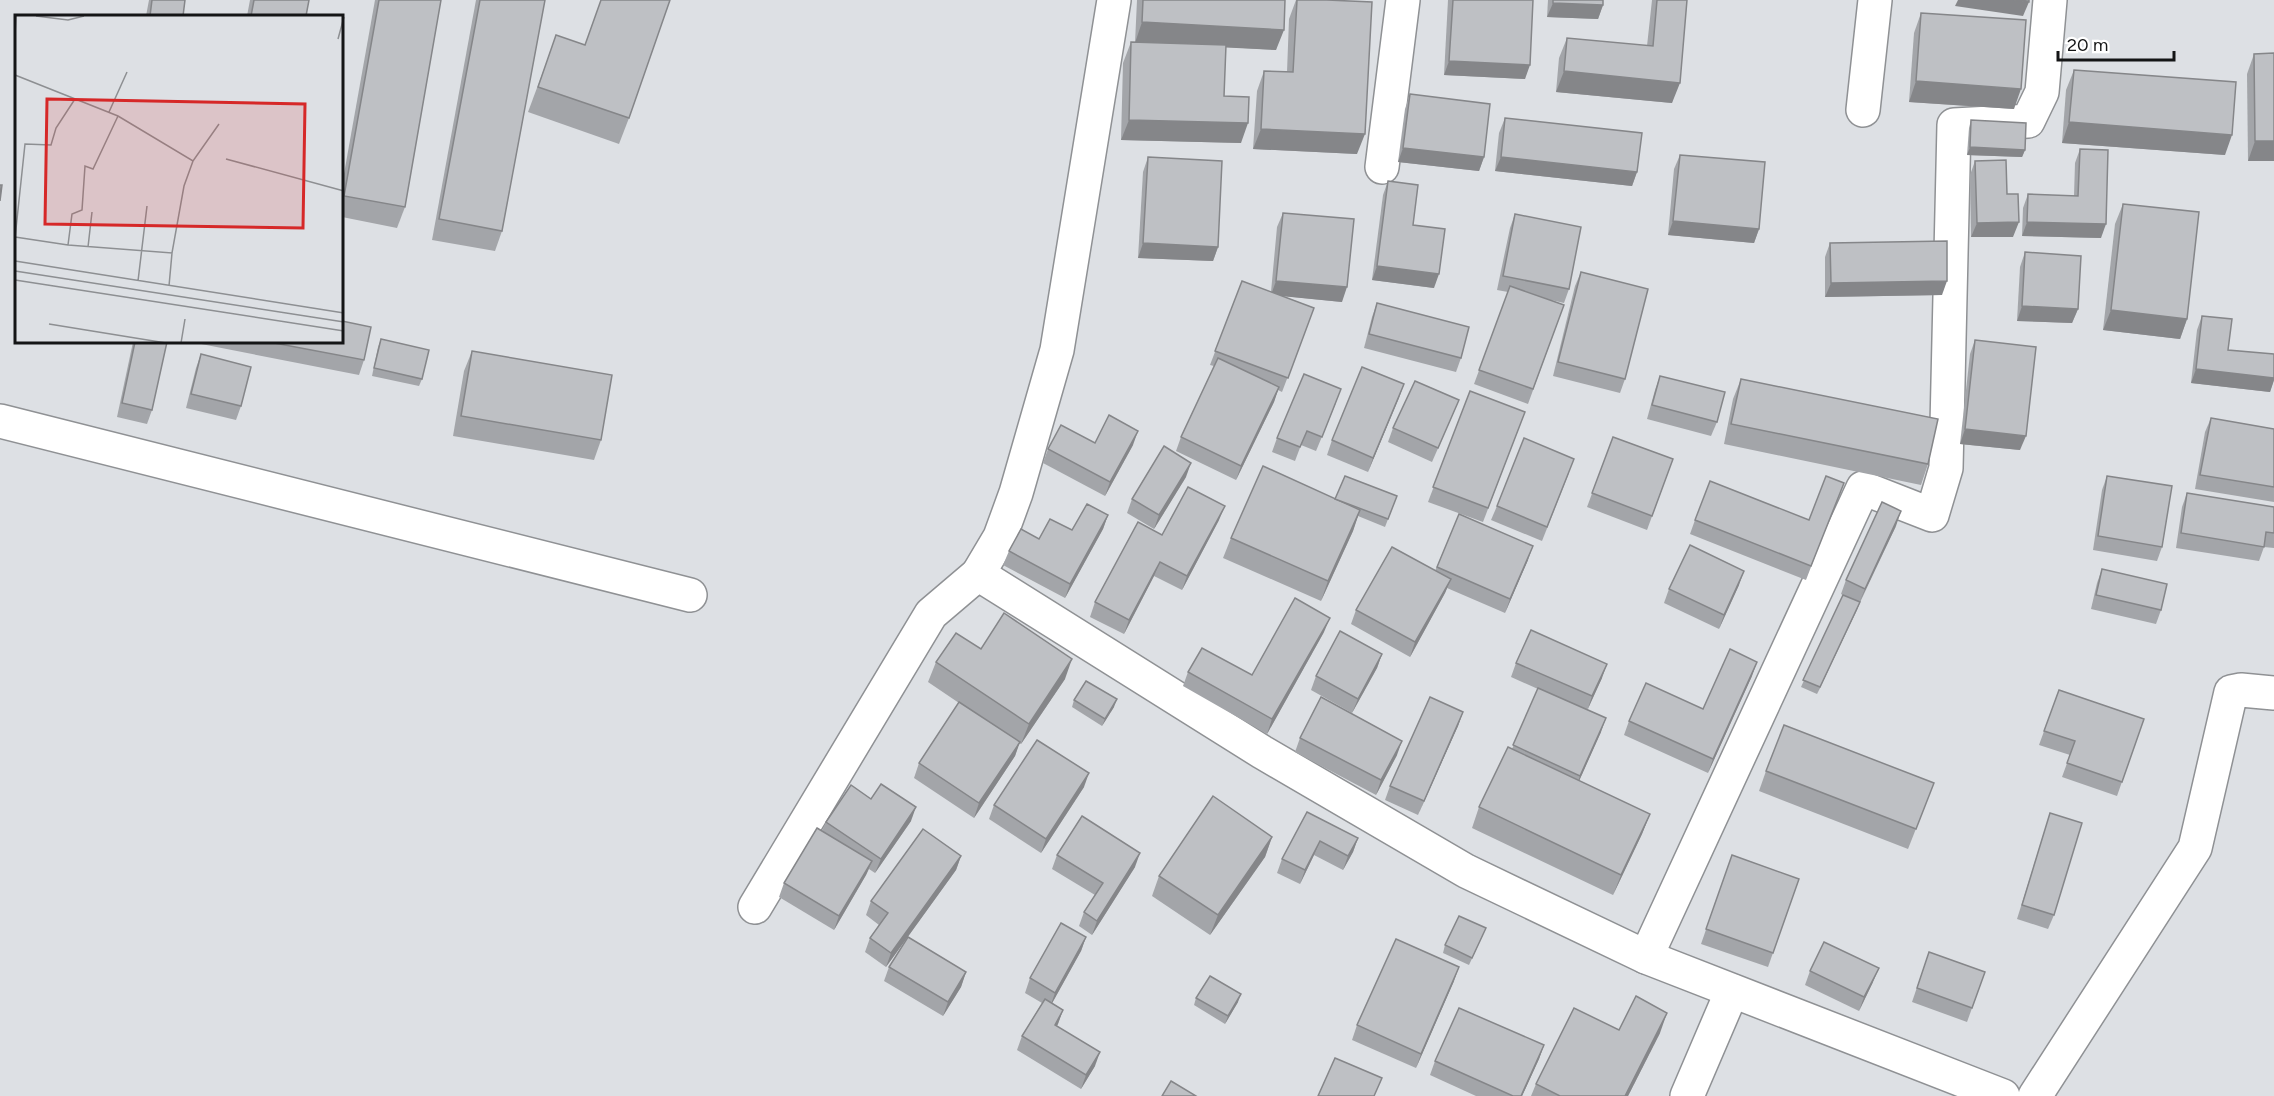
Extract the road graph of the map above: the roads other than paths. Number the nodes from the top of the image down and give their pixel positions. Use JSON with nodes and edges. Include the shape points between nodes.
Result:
{"nodes":[{"id":1,"x":1114,"y":0,"type":"edge"},
{"id":2,"x":1402,"y":0,"type":"edge"},
{"id":3,"x":1875,"y":0,"type":"edge"},
{"id":4,"x":2050,"y":0,"type":"edge"},
{"id":5,"x":1863,"y":110,"type":"dead end"},
{"id":6,"x":1382,"y":167,"type":"dead end"},
{"id":7,"x":0,"y":421,"type":"edge"},
{"id":8,"x":978,"y":574,"type":"junction"},
{"id":9,"x":690,"y":595,"type":"dead end"},
{"id":10,"x":2274,"y":693,"type":"edge"},
{"id":11,"x":755,"y":907,"type":"dead end"},
{"id":12,"x":1646,"y":957,"type":"junction"},
{"id":13,"x":1732,"y":991,"type":"junction"},
{"id":14,"x":1687,"y":1096,"type":"edge"},
{"id":15,"x":2003,"y":1096,"type":"edge"},
{"id":16,"x":2035,"y":1096,"type":"edge"}],
"edges":[{"from":1,"to":8,"type":"street","via":[[1057,350],[1016,493],[1000,537]]},
{"from":2,"to":6,"type":"street"},
{"from":3,"to":5,"type":"street"},
{"from":4,"to":12,"type":"street","via":[[2042,92],[2028,121],[1954,125],[1946,468],[1932,515],[1863,488]]},
{"from":7,"to":9,"type":"street"},
{"from":8,"to":11,"type":"street","via":[[932,614]]},
{"from":8,"to":12,"type":"street","via":[[1262,752],[1456,865]]},
{"from":10,"to":16,"type":"street","via":[[2231,692],[2195,848]]},
{"from":12,"to":13,"type":"street"},
{"from":13,"to":14,"type":"street"},
{"from":13,"to":15,"type":"street"}]}
